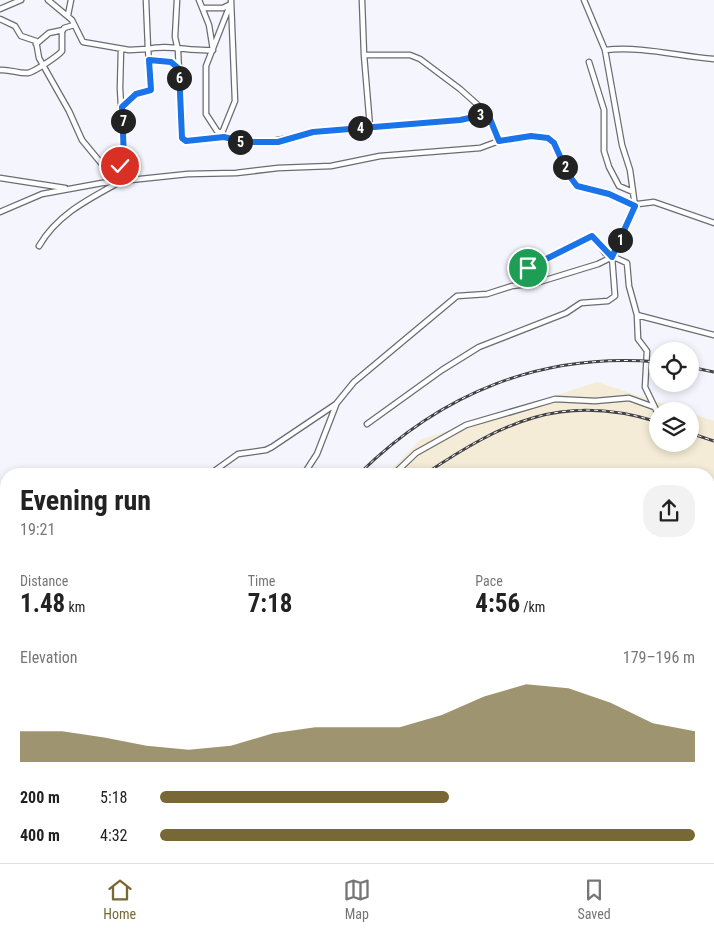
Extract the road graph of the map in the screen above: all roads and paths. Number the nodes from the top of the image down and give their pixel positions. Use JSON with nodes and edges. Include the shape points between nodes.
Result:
{"nodes":[{"id":1,"x":21,"y":0,"type":"edge"},
{"id":2,"x":48,"y":0,"type":"edge"},
{"id":3,"x":71,"y":0,"type":"edge"},
{"id":4,"x":146,"y":0,"type":"edge"},
{"id":5,"x":176,"y":0,"type":"edge"},
{"id":6,"x":199,"y":0,"type":"edge"},
{"id":7,"x":362,"y":0,"type":"edge"},
{"id":8,"x":584,"y":0,"type":"edge"},
{"id":9,"x":231,"y":2,"type":"edge"},
{"id":10,"x":203,"y":8,"type":"junction"},
{"id":11,"x":0,"y":9,"type":"edge"},
{"id":12,"x":68,"y":15,"type":"junction"},
{"id":13,"x":0,"y":19,"type":"edge"},
{"id":14,"x":74,"y":25,"type":"junction"},
{"id":15,"x":63,"y":30,"type":"junction"},
{"id":16,"x":36,"y":44,"type":"junction"},
{"id":17,"x":122,"y":49,"type":"junction"},
{"id":18,"x":148,"y":49,"type":"junction"},
{"id":19,"x":178,"y":50,"type":"junction"},
{"id":20,"x":213,"y":50,"type":"junction"},
{"id":21,"x":605,"y":50,"type":"junction"},
{"id":22,"x":364,"y":55,"type":"junction"},
{"id":23,"x":714,"y":59,"type":"edge"},
{"id":24,"x":149,"y":60,"type":"junction"},
{"id":25,"x":589,"y":62,"type":"dead end"},
{"id":26,"x":43,"y":64,"type":"junction"},
{"id":27,"x":179,"y":69,"type":"junction"},
{"id":28,"x":0,"y":70,"type":"edge"},
{"id":29,"x":122,"y":107,"type":"junction"},
{"id":30,"x":488,"y":114,"type":"junction"},
{"id":31,"x":370,"y":127,"type":"junction"},
{"id":32,"x":223,"y":135,"type":"junction"},
{"id":33,"x":499,"y":141,"type":"junction"},
{"id":34,"x":0,"y":178,"type":"edge"},
{"id":35,"x":121,"y":181,"type":"junction"},
{"id":36,"x":67,"y":188,"type":"junction"},
{"id":37,"x":633,"y":192,"type":"junction"},
{"id":38,"x":635,"y":206,"type":"junction"},
{"id":39,"x":0,"y":212,"type":"edge"},
{"id":40,"x":714,"y":222,"type":"edge"},
{"id":41,"x":39,"y":246,"type":"dead end"},
{"id":42,"x":612,"y":257,"type":"junction"},
{"id":43,"x":526,"y":283,"type":"junction"},
{"id":44,"x":637,"y":315,"type":"junction"},
{"id":45,"x":714,"y":335,"type":"edge"},
{"id":46,"x":652,"y":402,"type":"edge"},
{"id":47,"x":336,"y":404,"type":"junction"},
{"id":48,"x":649,"y":405,"type":"edge"},
{"id":49,"x":367,"y":424,"type":"dead end"},
{"id":50,"x":218,"y":468,"type":"edge"},
{"id":51,"x":308,"y":468,"type":"edge"},
{"id":52,"x":400,"y":468,"type":"edge"}],
"edges":[{"from":1,"to":11,"type":"street"},
{"from":2,"to":12,"type":"street"},
{"from":3,"to":12,"type":"street"},
{"from":4,"to":18,"type":"street"},
{"from":5,"to":19,"type":"street"},
{"from":6,"to":10,"type":"street"},
{"from":7,"to":22,"type":"street"},
{"from":8,"to":21,"type":"street"},
{"from":9,"to":10,"type":"street","via":[[223,8]]},
{"from":9,"to":20,"type":"street"},
{"from":9,"to":32,"type":"street","via":[[235,101]]},
{"from":10,"to":20,"type":"street"},
{"from":12,"to":14,"type":"street"},
{"from":13,"to":16,"type":"street","via":[[15,26],[21,36],[34,39]]},
{"from":14,"to":15,"type":"street"},
{"from":14,"to":17,"type":"street","via":[[82,42]]},
{"from":15,"to":16,"type":"street","via":[[49,33]]},
{"from":15,"to":26,"type":"street","via":[[62,51]]},
{"from":16,"to":26,"type":"street"},
{"from":17,"to":18,"type":"street"},
{"from":17,"to":29,"type":"street"},
{"from":18,"to":19,"type":"street","via":[[164,46]]},
{"from":18,"to":24,"type":"street"},
{"from":19,"to":20,"type":"street"},
{"from":19,"to":27,"type":"street"},
{"from":20,"to":32,"type":"street","via":[[206,66],[206,114]]},
{"from":21,"to":23,"type":"street","via":[[654,50],[669,55]]},
{"from":21,"to":37,"type":"street"},
{"from":22,"to":30,"type":"street","via":[[410,55],[420,59],[460,88]]},
{"from":22,"to":31,"type":"street"},
{"from":24,"to":27,"type":"street","via":[[171,62]]},
{"from":24,"to":29,"type":"street","via":[[151,90],[136,94]]},
{"from":25,"to":37,"type":"street","via":[[604,110],[604,151],[609,167],[619,186]]},
{"from":26,"to":28,"type":"street","via":[[28,73]]},
{"from":26,"to":29,"type":"street","via":[[82,140],[97,160],[107,165],[123,164]]},
{"from":27,"to":32,"type":"street","via":[[183,140]]},
{"from":30,"to":31,"type":"street","via":[[460,120]]},
{"from":30,"to":33,"type":"street"},
{"from":31,"to":32,"type":"street","via":[[313,132],[278,142],[244,142]]},
{"from":33,"to":35,"type":"street","via":[[480,148],[380,156],[331,166]]},
{"from":33,"to":38,"type":"street","via":[[531,136],[548,138],[554,143],[577,186],[609,194]]},
{"from":34,"to":36,"type":"street"},
{"from":35,"to":36,"type":"street"},
{"from":35,"to":41,"type":"street","via":[[74,208],[47,232]]},
{"from":36,"to":39,"type":"street","via":[[42,194]]},
{"from":37,"to":38,"type":"street"},
{"from":38,"to":40,"type":"street","via":[[654,202]]},
{"from":38,"to":42,"type":"street"},
{"from":42,"to":43,"type":"street","via":[[576,271]]},
{"from":42,"to":43,"type":"street","via":[[594,237],[587,237],[528,268]]},
{"from":42,"to":44,"type":"street","via":[[624,261],[628,267],[629,286]]},
{"from":42,"to":49,"type":"street","via":[[616,290],[612,300],[581,303],[566,313],[479,347]]},
{"from":43,"to":47,"type":"street","via":[[487,294],[462,294],[450,301],[354,382]]},
{"from":44,"to":45,"type":"street"},
{"from":44,"to":46,"type":"street","via":[[638,339],[647,351],[645,387]]},
{"from":47,"to":50,"type":"street","via":[[272,447],[238,454]]},
{"from":47,"to":51,"type":"street","via":[[318,454]]},
{"from":48,"to":52,"type":"street","via":[[629,398],[555,399],[466,425],[416,453]]}]}
